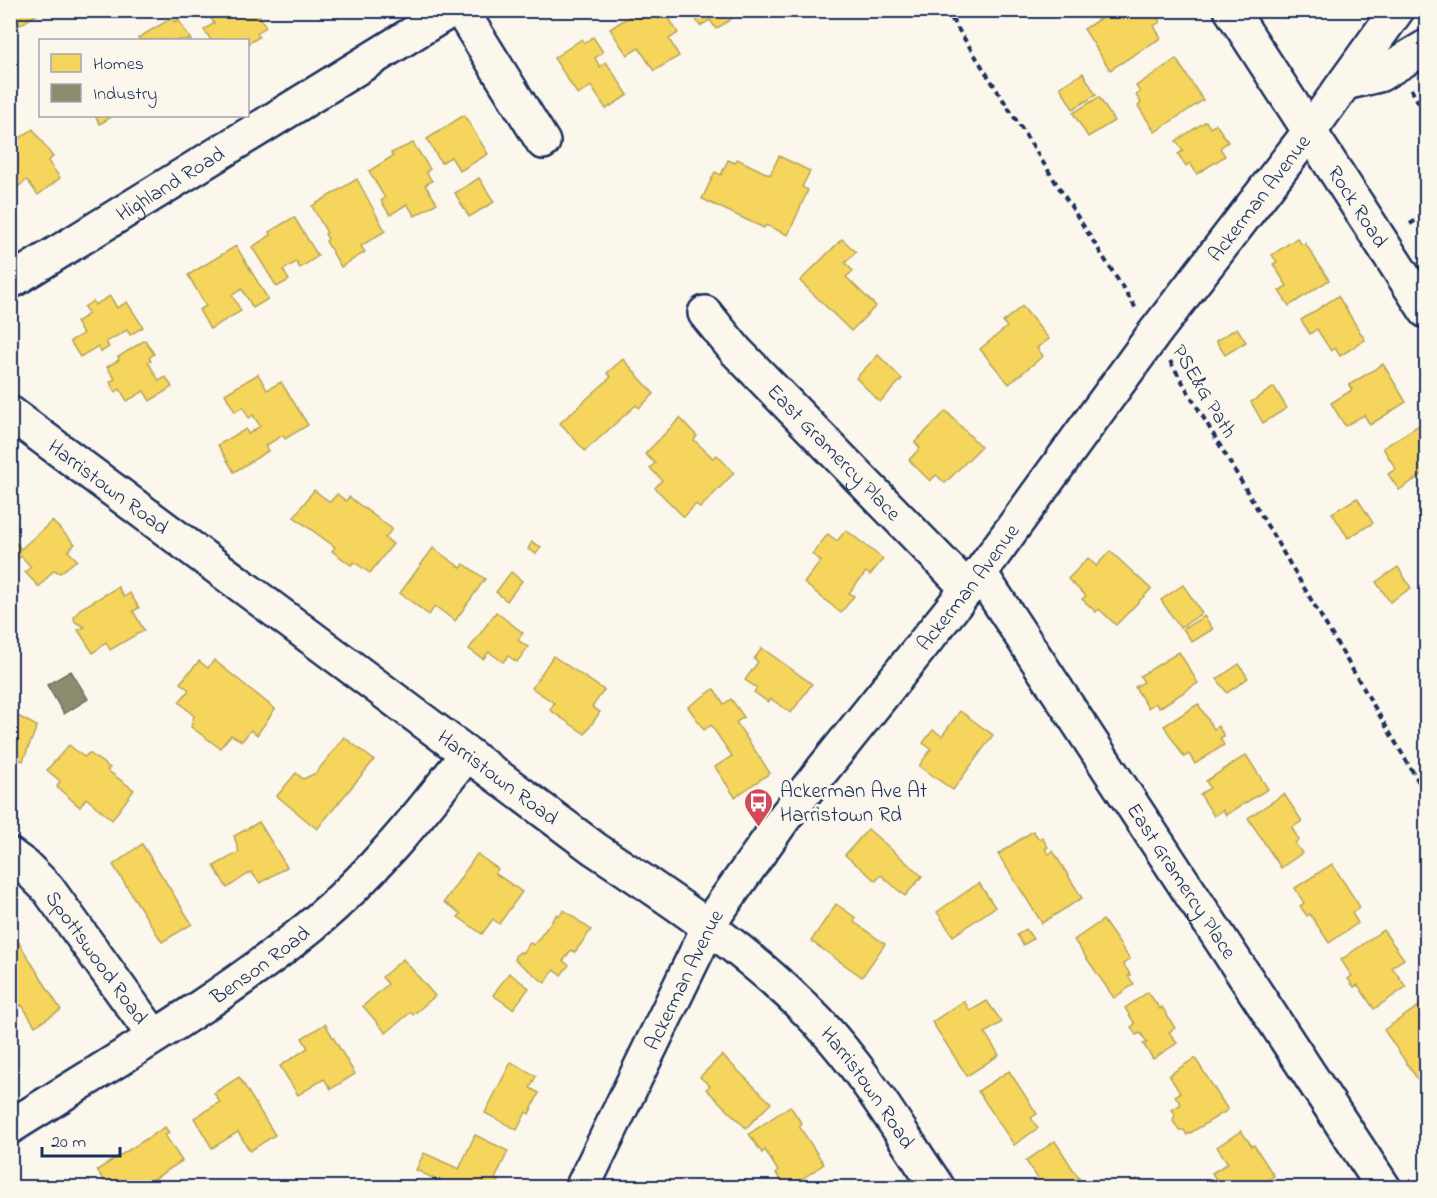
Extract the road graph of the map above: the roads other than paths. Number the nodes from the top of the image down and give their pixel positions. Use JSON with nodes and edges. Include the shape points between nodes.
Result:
{"nodes":[{"id":1,"x":451,"y":10,"type":"edge"},
{"id":2,"x":461,"y":10,"type":"edge"},
{"id":3,"x":1231,"y":10,"type":"edge"},
{"id":4,"x":1397,"y":10,"type":"edge"},
{"id":5,"x":1426,"y":47,"type":"edge"},
{"id":6,"x":1345,"y":82,"type":"junction"},
{"id":7,"x":1310,"y":131,"type":"junction"},
{"id":8,"x":543,"y":142,"type":"dead end"},
{"id":9,"x":10,"y":282,"type":"edge"},
{"id":10,"x":1426,"y":311,"type":"edge"},
{"id":11,"x":705,"y":313,"type":"dead end"},
{"id":12,"x":10,"y":413,"type":"edge"},
{"id":13,"x":974,"y":581,"type":"junction"},
{"id":14,"x":467,"y":754,"type":"junction"},
{"id":15,"x":10,"y":855,"type":"edge"},
{"id":16,"x":708,"y":927,"type":"junction"},
{"id":17,"x":154,"y":1036,"type":"junction"},
{"id":18,"x":10,"y":1127,"type":"edge"},
{"id":19,"x":582,"y":1188,"type":"edge"},
{"id":20,"x":938,"y":1188,"type":"edge"},
{"id":21,"x":1384,"y":1188,"type":"edge"}],
"edges":[{"from":1,"to":9,"type":"street","name":"Highland Road"},
{"from":2,"to":8,"type":"street"},
{"from":3,"to":7,"type":"street","name":"Rock Road"},
{"from":4,"to":6,"type":"street","name":"Ackerman Avenue"},
{"from":5,"to":6,"type":"street","via":[[1379,75]]},
{"from":6,"to":7,"type":"street","name":"Ackerman Avenue"},
{"from":7,"to":10,"type":"street","name":"Rock Road"},
{"from":7,"to":13,"type":"street","name":"Ackerman Avenue","via":[[1153,335]]},
{"from":11,"to":13,"type":"street","name":"East Gramercy Place","via":[[736,351]]},
{"from":12,"to":14,"type":"street","name":"Harristown Road"},
{"from":13,"to":16,"type":"street","name":"Ackerman Avenue","via":[[784,818]]},
{"from":13,"to":21,"type":"street","name":"East Gramercy Place"},
{"from":14,"to":16,"type":"street","name":"Harristown Road"},
{"from":14,"to":17,"type":"street","name":"Benson Road","via":[[370,871],[313,924],[253,971]]},
{"from":15,"to":17,"type":"street","name":"Spottswood Road","via":[[48,889]]},
{"from":16,"to":19,"type":"street","name":"Ackerman Avenue"},
{"from":16,"to":20,"type":"street","name":"Harristown Road","via":[[779,984],[822,1026],[854,1065]]},
{"from":17,"to":18,"type":"street","name":"Benson Road"}]}
